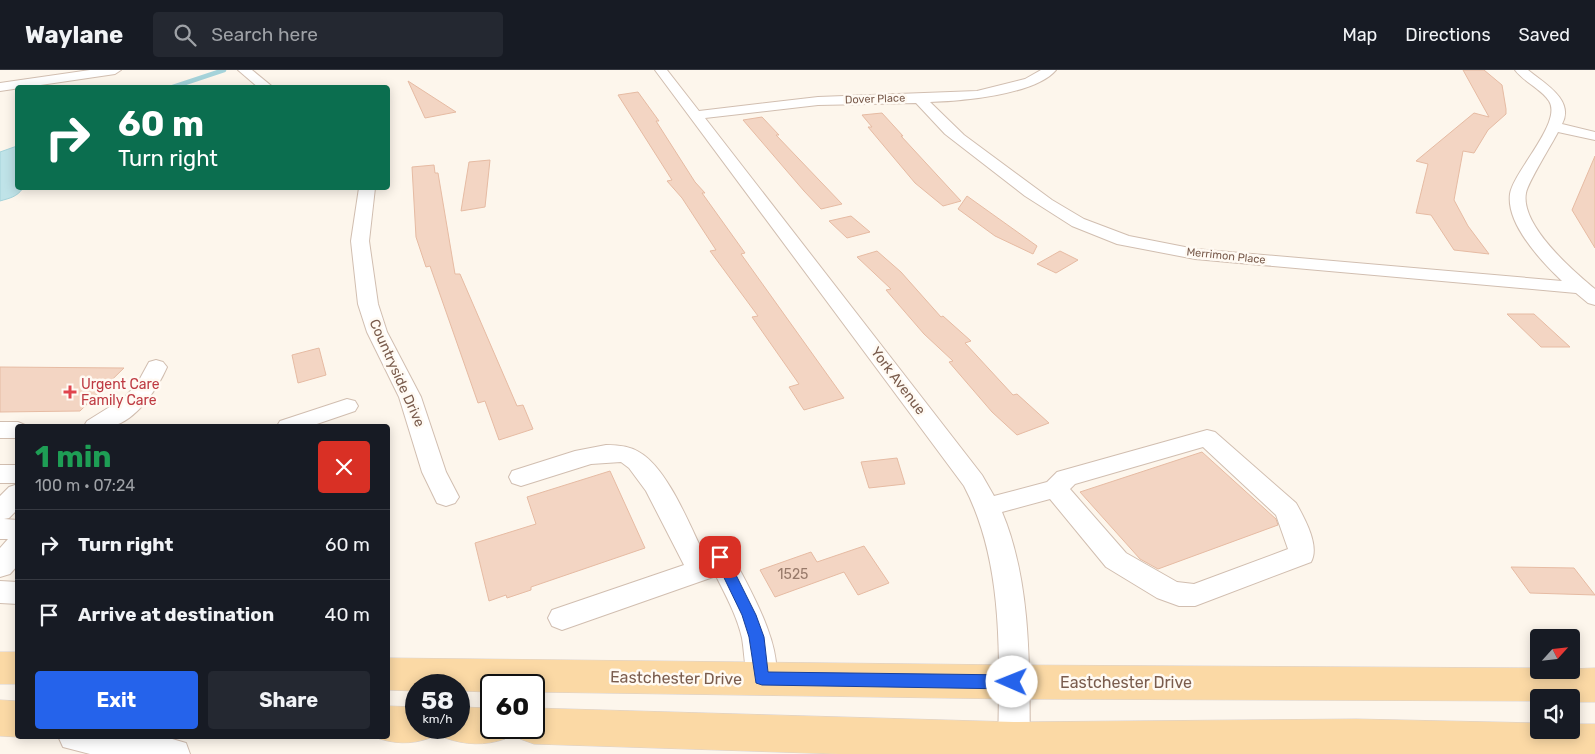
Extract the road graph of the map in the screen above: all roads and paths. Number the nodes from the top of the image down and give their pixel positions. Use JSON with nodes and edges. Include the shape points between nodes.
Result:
{"nodes":[{"id":1,"x":115,"y":70,"type":"edge"},
{"id":2,"x":244,"y":70,"type":"edge"},
{"id":3,"x":661,"y":70,"type":"edge"},
{"id":4,"x":1050,"y":70,"type":"edge"},
{"id":5,"x":1521,"y":70,"type":"edge"},
{"id":6,"x":264,"y":85,"type":"edge"},
{"id":7,"x":0,"y":87,"type":"edge"},
{"id":8,"x":919,"y":97,"type":"junction"},
{"id":9,"x":696,"y":115,"type":"junction"},
{"id":10,"x":1556,"y":127,"type":"junction"},
{"id":11,"x":1595,"y":136,"type":"edge"},
{"id":12,"x":368,"y":190,"type":"edge"},
{"id":13,"x":1589,"y":293,"type":"edge"},
{"id":14,"x":156,"y":367,"type":"dead end"},
{"id":15,"x":347,"y":406,"type":"dead end"},
{"id":16,"x":99,"y":424,"type":"edge"},
{"id":17,"x":294,"y":424,"type":"edge"},
{"id":18,"x":0,"y":430,"type":"edge"},
{"id":19,"x":15,"y":430,"type":"edge"},
{"id":20,"x":0,"y":474,"type":"edge"},
{"id":21,"x":15,"y":474,"type":"edge"},
{"id":22,"x":521,"y":477,"type":"dead end"},
{"id":23,"x":1055,"y":489,"type":"junction"},
{"id":24,"x":15,"y":496,"type":"edge"},
{"id":25,"x":446,"y":497,"type":"dead end"},
{"id":26,"x":986,"y":507,"type":"junction"},
{"id":27,"x":0,"y":511,"type":"edge"},
{"id":28,"x":0,"y":530,"type":"edge"},
{"id":29,"x":15,"y":530,"type":"edge"},
{"id":30,"x":15,"y":549,"type":"edge"},
{"id":31,"x":723,"y":563,"type":"junction"},
{"id":32,"x":0,"y":566,"type":"edge"},
{"id":33,"x":0,"y":592,"type":"edge"},
{"id":34,"x":15,"y":593,"type":"edge"},
{"id":35,"x":562,"y":618,"type":"dead end"},
{"id":36,"x":0,"y":668,"type":"edge"},
{"id":37,"x":15,"y":668,"type":"edge"},
{"id":38,"x":390,"y":674,"type":"edge"},
{"id":39,"x":762,"y":679,"type":"junction"},
{"id":40,"x":1012,"y":682,"type":"junction"},
{"id":41,"x":1595,"y":684,"type":"edge"},
{"id":42,"x":0,"y":718,"type":"edge"},
{"id":43,"x":15,"y":719,"type":"edge"},
{"id":44,"x":0,"y":723,"type":"edge"},
{"id":45,"x":390,"y":724,"type":"edge"},
{"id":46,"x":405,"y":725,"type":"edge"},
{"id":47,"x":15,"y":726,"type":"edge"},
{"id":48,"x":545,"y":727,"type":"edge"},
{"id":49,"x":91,"y":739,"type":"edge"},
{"id":50,"x":1595,"y":743,"type":"edge"},
{"id":51,"x":1360,"y":746,"type":"edge"},
{"id":52,"x":1014,"y":748,"type":"edge"},
{"id":53,"x":174,"y":754,"type":"edge"}],
"edges":[{"from":1,"to":7,"type":"street"},
{"from":2,"to":6,"type":"street"},
{"from":3,"to":9,"type":"street","name":"York Avenue"},
{"from":4,"to":8,"type":"street","name":"Dover Place","via":[[1024,84],[1001,90]]},
{"from":5,"to":10,"type":"street","via":[[1556,100],[1559,117]]},
{"from":8,"to":9,"type":"street","name":"Dover Place","via":[[791,103]]},
{"from":8,"to":13,"type":"street","name":"Merrimon Place","via":[[945,127],[1038,199],[1086,227],[1114,237],[1154,248],[1195,254]]},
{"from":9,"to":26,"type":"street","name":"York Avenue","via":[[956,456]]},
{"from":10,"to":11,"type":"street"},
{"from":10,"to":13,"type":"street","via":[[1523,181],[1518,193],[1518,206],[1532,236]]},
{"from":12,"to":25,"type":"street","name":"Countryside Drive","via":[[360,241],[368,304],[377,332],[410,397],[434,472]]},
{"from":14,"to":16,"type":"street","via":[[150,383],[138,399]]},
{"from":15,"to":17,"type":"street"},
{"from":18,"to":19,"type":"street"},
{"from":20,"to":21,"type":"street"},
{"from":22,"to":31,"type":"street","via":[[601,453],[629,455],[646,470],[691,556],[702,559],[720,557]]},
{"from":23,"to":23,"type":"street","via":[[1116,560],[1179,595],[1195,595],[1302,555],[1287,510],[1207,438],[1066,478]]},
{"from":23,"to":26,"type":"street"},
{"from":24,"to":27,"type":"street"},
{"from":26,"to":40,"type":"street","name":"York Avenue","via":[[1000,549],[1008,605]]},
{"from":28,"to":29,"type":"street"},
{"from":30,"to":32,"type":"street"},
{"from":31,"to":35,"type":"street"},
{"from":31,"to":39,"type":"street","via":[[749,615]]},
{"from":33,"to":34,"type":"street"},
{"from":36,"to":37,"type":"main road"},
{"from":38,"to":39,"type":"main road","name":"Eastchester Drive"},
{"from":39,"to":40,"type":"main road","name":"Eastchester Drive"},
{"from":40,"to":41,"type":"main road","name":"Eastchester Drive"},
{"from":40,"to":52,"type":"street","name":"York Avenue"},
{"from":42,"to":43,"type":"main road"},
{"from":44,"to":47,"type":"street"},
{"from":45,"to":46,"type":"main road"},
{"from":48,"to":52,"type":"main road"},
{"from":49,"to":53,"type":"street"},
{"from":50,"to":51,"type":"main road"},
{"from":51,"to":52,"type":"main road"}]}
